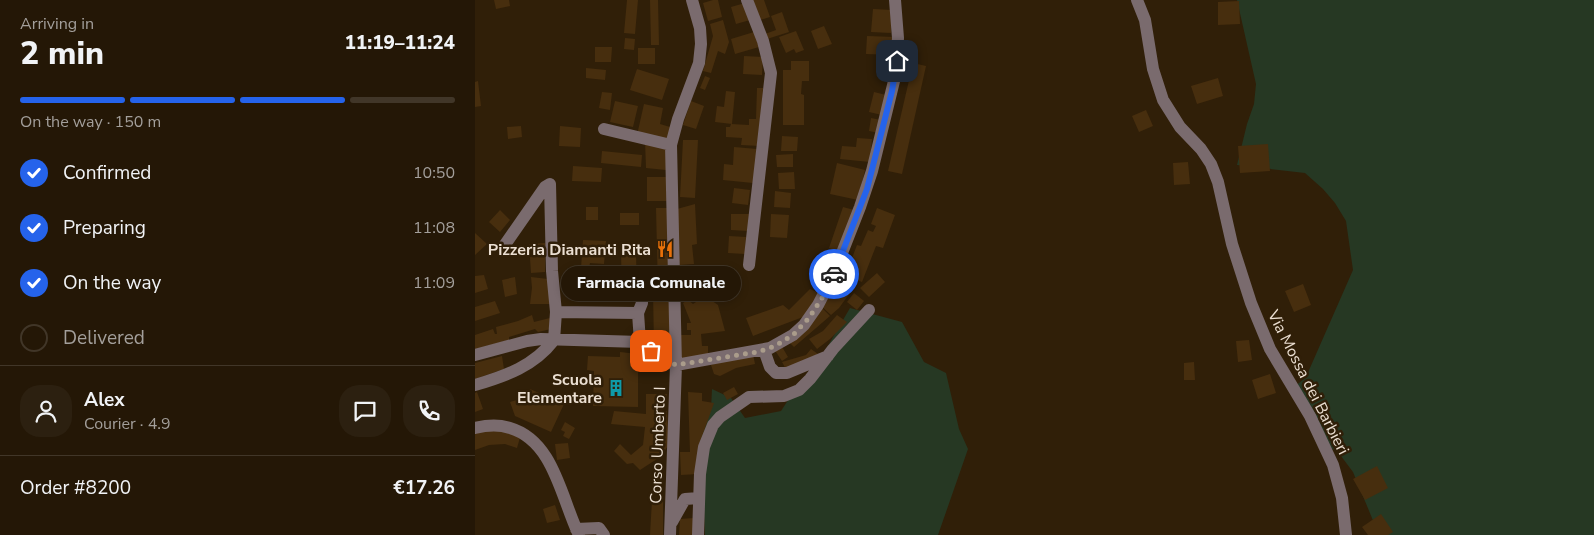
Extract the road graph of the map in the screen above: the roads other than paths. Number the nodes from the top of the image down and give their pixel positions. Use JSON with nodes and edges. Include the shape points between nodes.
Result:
{"nodes":[{"id":1,"x":694,"y":0,"type":"edge"},
{"id":2,"x":747,"y":0,"type":"edge"},
{"id":3,"x":895,"y":0,"type":"edge"},
{"id":4,"x":1137,"y":0,"type":"edge"},
{"id":5,"x":604,"y":129,"type":"dead end"},
{"id":6,"x":671,"y":145,"type":"junction"},
{"id":7,"x":504,"y":246,"type":"dead end"},
{"id":8,"x":749,"y":265,"type":"dead end"},
{"id":9,"x":643,"y":277,"type":"dead end"},
{"id":10,"x":869,"y":310,"type":"dead end"},
{"id":11,"x":556,"y":312,"type":"junction"},
{"id":12,"x":639,"y":313,"type":"junction"},
{"id":13,"x":555,"y":340,"type":"junction"},
{"id":14,"x":640,"y":342,"type":"junction"},
{"id":15,"x":764,"y":350,"type":"junction"},
{"id":16,"x":475,"y":355,"type":"edge"},
{"id":17,"x":828,"y":356,"type":"junction"},
{"id":18,"x":676,"y":365,"type":"junction"},
{"id":19,"x":475,"y":385,"type":"edge"},
{"id":20,"x":475,"y":428,"type":"edge"},
{"id":21,"x":699,"y":498,"type":"junction"},
{"id":22,"x":670,"y":531,"type":"edge"},
{"id":23,"x":577,"y":532,"type":"edge"},
{"id":24,"x":604,"y":535,"type":"edge"},
{"id":25,"x":699,"y":535,"type":"edge"},
{"id":26,"x":1347,"y":535,"type":"edge"}],
"edges":[{"from":1,"to":6,"type":"street","name":"Corso Umberto I","via":[[700,28],[699,63]]},
{"from":2,"to":8,"type":"street","via":[[771,73]]},
{"from":3,"to":15,"type":"street","via":[[898,38],[895,77],[860,207],[833,276],[816,309],[793,335]]},
{"from":4,"to":26,"type":"street","name":"Via Mossa dei Barbieri","via":[[1145,20],[1153,69],[1163,100],[1180,127],[1211,164],[1232,244],[1270,349],[1310,416],[1333,465],[1343,498]]},
{"from":5,"to":6,"type":"street"},
{"from":6,"to":18,"type":"street","name":"Corso Umberto I"},
{"from":7,"to":11,"type":"street","via":[[550,184]]},
{"from":9,"to":12,"type":"street"},
{"from":10,"to":17,"type":"street"},
{"from":11,"to":12,"type":"street"},
{"from":11,"to":13,"type":"street"},
{"from":12,"to":14,"type":"street"},
{"from":13,"to":14,"type":"street"},
{"from":13,"to":16,"type":"street","via":[[527,341]]},
{"from":13,"to":19,"type":"street","via":[[529,364]]},
{"from":14,"to":18,"type":"street"},
{"from":15,"to":17,"type":"street","via":[[770,367],[777,373],[787,373]]},
{"from":15,"to":18,"type":"street"},
{"from":17,"to":21,"type":"street","via":[[796,392],[785,396],[749,396],[716,422],[704,447]]},
{"from":18,"to":22,"type":"street","name":"Corso Umberto I"},
{"from":20,"to":23,"type":"street","via":[[505,426],[524,433],[534,441],[552,468]]},
{"from":21,"to":22,"type":"street","via":[[685,498]]},
{"from":21,"to":25,"type":"street"},
{"from":23,"to":24,"type":"street","via":[[599,528]]}]}
